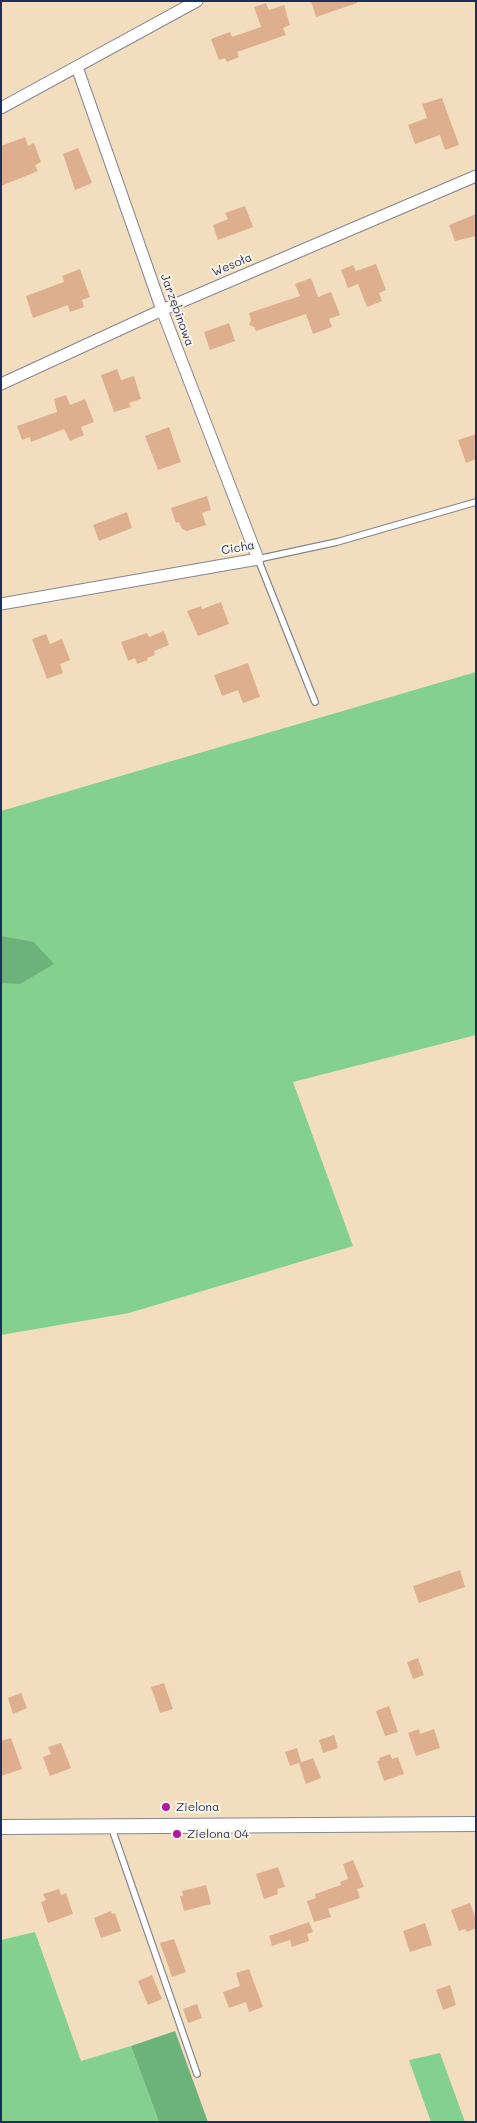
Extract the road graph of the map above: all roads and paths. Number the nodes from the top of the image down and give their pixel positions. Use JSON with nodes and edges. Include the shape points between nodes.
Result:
{"nodes":[{"id":1,"x":197,"y":1,"type":"edge"},
{"id":2,"x":77,"y":68,"type":"junction"},
{"id":3,"x":1,"y":108,"type":"edge"},
{"id":4,"x":476,"y":176,"type":"edge"},
{"id":5,"x":162,"y":310,"type":"junction"},
{"id":6,"x":1,"y":384,"type":"edge"},
{"id":7,"x":476,"y":502,"type":"edge"},
{"id":8,"x":258,"y":559,"type":"junction"},
{"id":9,"x":1,"y":604,"type":"edge"},
{"id":10,"x":315,"y":702,"type":"dead end"},
{"id":11,"x":476,"y":1824,"type":"edge"},
{"id":12,"x":111,"y":1826,"type":"junction"},
{"id":13,"x":1,"y":1827,"type":"edge"},
{"id":14,"x":197,"y":2074,"type":"dead end"}],
"edges":[{"from":1,"to":2,"type":"street"},
{"from":2,"to":3,"type":"street"},
{"from":2,"to":5,"type":"street","name":"Jarzębinowa"},
{"from":4,"to":5,"type":"street","name":"Wesoła"},
{"from":5,"to":6,"type":"street","name":"Wesoła"},
{"from":5,"to":8,"type":"street","name":"Jarzębinowa"},
{"from":7,"to":8,"type":"lane","name":"Cicha","via":[[337,542]]},
{"from":8,"to":9,"type":"street","name":"Cicha"},
{"from":8,"to":10,"type":"lane"},
{"from":11,"to":12,"type":"street"},
{"from":12,"to":13,"type":"street"},
{"from":12,"to":14,"type":"lane"}]}
